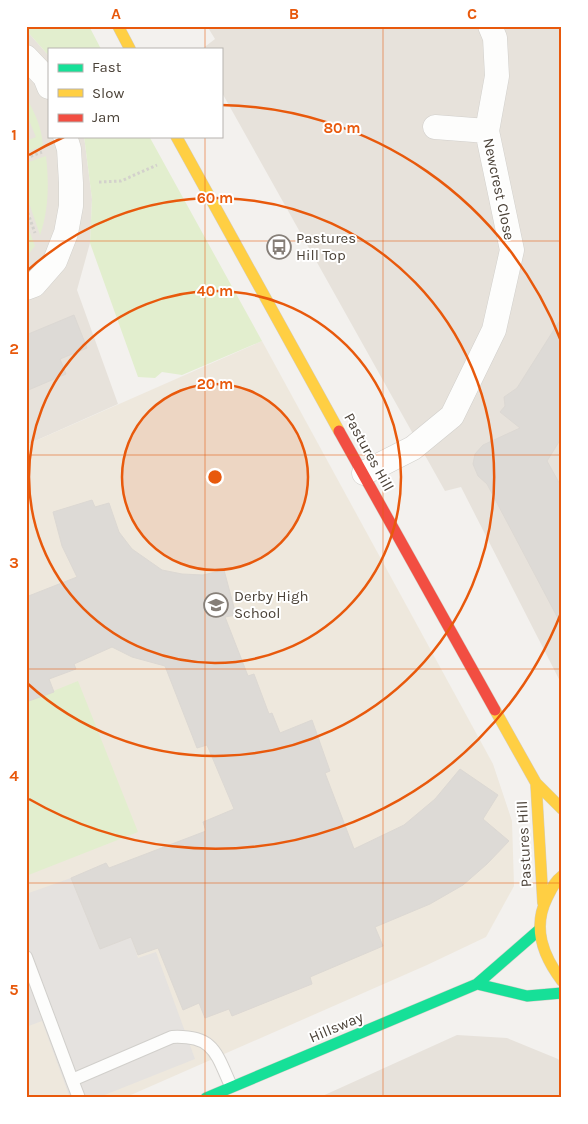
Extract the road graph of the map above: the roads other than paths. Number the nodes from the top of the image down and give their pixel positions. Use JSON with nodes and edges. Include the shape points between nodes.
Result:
{"nodes":[{"id":1,"x":118,"y":26,"type":"edge"},
{"id":2,"x":490,"y":26,"type":"edge"},
{"id":3,"x":129,"y":48,"type":"edge"},
{"id":4,"x":26,"y":58,"type":"edge"},
{"id":5,"x":48,"y":84,"type":"edge"},
{"id":6,"x":435,"y":127,"type":"dead end"},
{"id":7,"x":487,"y":131,"type":"junction"},
{"id":8,"x":66,"y":138,"type":"edge"},
{"id":9,"x":177,"y":138,"type":"edge"},
{"id":10,"x":26,"y":288,"type":"edge"},
{"id":11,"x":364,"y":473,"type":"junction"},
{"id":12,"x":536,"y":783,"type":"junction"},
{"id":13,"x":562,"y":809,"type":"edge"},
{"id":14,"x":562,"y":876,"type":"edge"},
{"id":15,"x":542,"y":903,"type":"junction"},
{"id":16,"x":539,"y":930,"type":"junction"},
{"id":17,"x":26,"y":957,"type":"edge"},
{"id":18,"x":562,"y":981,"type":"edge"},
{"id":19,"x":477,"y":984,"type":"junction"},
{"id":20,"x":562,"y":993,"type":"edge"},
{"id":21,"x":72,"y":1080,"type":"junction"},
{"id":22,"x":231,"y":1086,"type":"junction"},
{"id":23,"x":79,"y":1098,"type":"edge"},
{"id":24,"x":206,"y":1098,"type":"edge"}],
"edges":[{"from":1,"to":3,"type":"street"},
{"from":2,"to":7,"type":"street","name":"Newcrest Close","via":[[495,38],[497,76]]},
{"from":4,"to":5,"type":"street"},
{"from":6,"to":7,"type":"street"},
{"from":7,"to":11,"type":"street","name":"Newcrest Close","via":[[512,250],[494,330],[452,416],[413,448]]},
{"from":8,"to":10,"type":"street","via":[[71,183],[66,233],[55,261],[34,285]]},
{"from":9,"to":11,"type":"street","name":"Pastures Hill"},
{"from":11,"to":12,"type":"street","name":"Pastures Hill"},
{"from":12,"to":13,"type":"street","name":"Pastures Hill"},
{"from":12,"to":15,"type":"street","name":"Pastures Hill"},
{"from":14,"to":15,"type":"street"},
{"from":15,"to":16,"type":"street","name":"Pastures Hill"},
{"from":16,"to":18,"type":"street","name":"Pastures Hill","via":[[545,957]]},
{"from":16,"to":19,"type":"street","name":"Hillsway"},
{"from":17,"to":21,"type":"lane"},
{"from":19,"to":20,"type":"street","via":[[527,996]]},
{"from":19,"to":22,"type":"street","name":"Hillsway"},
{"from":21,"to":22,"type":"lane","via":[[172,1037],[190,1036],[204,1041],[218,1056]]},
{"from":21,"to":23,"type":"lane"},
{"from":22,"to":24,"type":"street","name":"Hillsway"}]}
